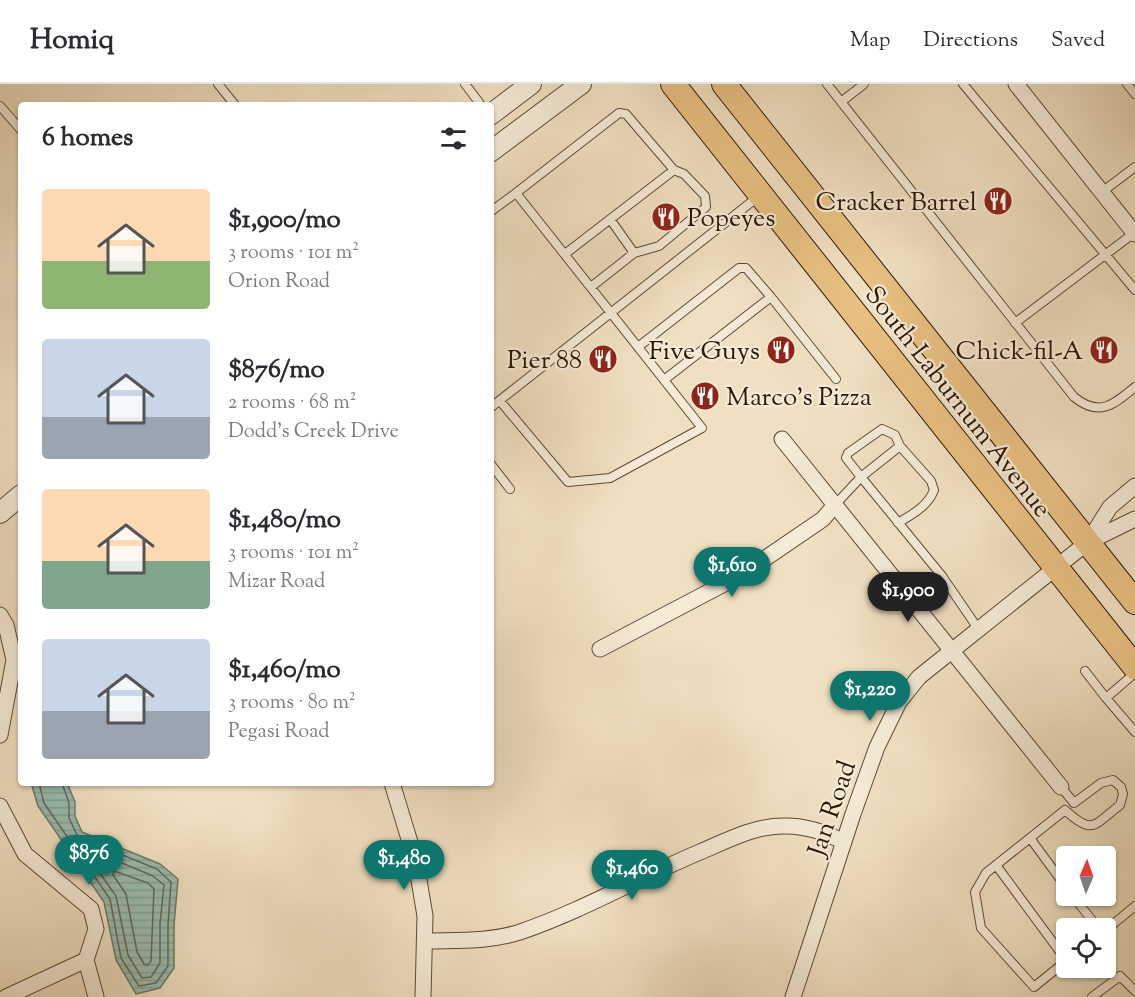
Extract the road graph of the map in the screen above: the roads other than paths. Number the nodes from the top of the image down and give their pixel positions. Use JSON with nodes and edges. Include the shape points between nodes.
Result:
{"nodes":[{"id":1,"x":218,"y":84,"type":"edge"},
{"id":2,"x":465,"y":84,"type":"edge"},
{"id":3,"x":531,"y":84,"type":"edge"},
{"id":4,"x":581,"y":84,"type":"edge"},
{"id":5,"x":673,"y":84,"type":"edge"},
{"id":6,"x":724,"y":84,"type":"edge"},
{"id":7,"x":827,"y":84,"type":"edge"},
{"id":8,"x":864,"y":84,"type":"edge"},
{"id":9,"x":963,"y":84,"type":"edge"},
{"id":10,"x":1016,"y":84,"type":"edge"},
{"id":11,"x":1127,"y":84,"type":"edge"},
{"id":12,"x":1135,"y":94,"type":"edge"},
{"id":13,"x":233,"y":102,"type":"edge"},
{"id":14,"x":479,"y":102,"type":"edge"},
{"id":15,"x":841,"y":102,"type":"junction"},
{"id":16,"x":0,"y":106,"type":"edge"},
{"id":17,"x":494,"y":112,"type":"edge"},
{"id":18,"x":18,"y":127,"type":"edge"},
{"id":19,"x":494,"y":149,"type":"edge"},
{"id":20,"x":1135,"y":167,"type":"edge"},
{"id":21,"x":674,"y":170,"type":"junction"},
{"id":22,"x":1102,"y":192,"type":"junction"},
{"id":23,"x":516,"y":193,"type":"junction"},
{"id":24,"x":760,"y":195,"type":"junction"},
{"id":25,"x":494,"y":209,"type":"edge"},
{"id":26,"x":610,"y":219,"type":"junction"},
{"id":27,"x":1134,"y":233,"type":"edge"},
{"id":28,"x":634,"y":253,"type":"junction"},
{"id":29,"x":1104,"y":253,"type":"junction"},
{"id":30,"x":565,"y":254,"type":"junction"},
{"id":31,"x":591,"y":287,"type":"junction"},
{"id":32,"x":1135,"y":290,"type":"edge"},
{"id":33,"x":771,"y":297,"type":"junction"},
{"id":34,"x":612,"y":312,"type":"junction"},
{"id":35,"x":1016,"y":323,"type":"junction"},
{"id":36,"x":638,"y":347,"type":"junction"},
{"id":37,"x":836,"y":379,"type":"dead end"},
{"id":38,"x":664,"y":380,"type":"junction"},
{"id":39,"x":1135,"y":387,"type":"edge"},
{"id":40,"x":500,"y":401,"type":"junction"},
{"id":41,"x":494,"y":405,"type":"edge"},
{"id":42,"x":782,"y":439,"type":"dead end"},
{"id":43,"x":900,"y":447,"type":"junction"},
{"id":44,"x":494,"y":468,"type":"edge"},
{"id":45,"x":861,"y":477,"type":"junction"},
{"id":46,"x":1135,"y":486,"type":"edge"},
{"id":47,"x":510,"y":489,"type":"dead end"},
{"id":48,"x":18,"y":498,"type":"edge"},
{"id":49,"x":834,"y":506,"type":"junction"},
{"id":50,"x":0,"y":513,"type":"edge"},
{"id":51,"x":1135,"y":519,"type":"edge"},
{"id":52,"x":898,"y":523,"type":"junction"},
{"id":53,"x":1088,"y":542,"type":"junction"},
{"id":54,"x":1056,"y":568,"type":"junction"},
{"id":55,"x":1135,"y":602,"type":"edge"},
{"id":56,"x":0,"y":615,"type":"edge"},
{"id":57,"x":979,"y":630,"type":"junction"},
{"id":58,"x":600,"y":649,"type":"dead end"},
{"id":59,"x":952,"y":652,"type":"junction"},
{"id":60,"x":1135,"y":667,"type":"edge"},
{"id":61,"x":1085,"y":671,"type":"dead end"},
{"id":62,"x":1135,"y":673,"type":"edge"},
{"id":63,"x":1106,"y":698,"type":"junction"},
{"id":64,"x":1135,"y":732,"type":"edge"},
{"id":65,"x":0,"y":735,"type":"edge"},
{"id":66,"x":393,"y":786,"type":"edge"},
{"id":67,"x":1061,"y":787,"type":"joint"},
{"id":68,"x":1074,"y":803,"type":"junction"},
{"id":69,"x":0,"y":806,"type":"edge"},
{"id":70,"x":1065,"y":810,"type":"junction"},
{"id":71,"x":1030,"y":838,"type":"junction"},
{"id":72,"x":843,"y":842,"type":"junction"},
{"id":73,"x":996,"y":865,"type":"junction"},
{"id":74,"x":1056,"y":873,"type":"edge"},
{"id":75,"x":1081,"y":906,"type":"edge"},
{"id":76,"x":1135,"y":906,"type":"edge"},
{"id":77,"x":1090,"y":918,"type":"edge"},
{"id":78,"x":1116,"y":922,"type":"edge"},
{"id":79,"x":425,"y":941,"type":"junction"},
{"id":80,"x":1056,"y":946,"type":"edge"},
{"id":81,"x":86,"y":960,"type":"junction"},
{"id":82,"x":1056,"y":968,"type":"edge"},
{"id":83,"x":1135,"y":991,"type":"edge"},
{"id":84,"x":6,"y":997,"type":"edge"},
{"id":85,"x":96,"y":997,"type":"edge"},
{"id":86,"x":423,"y":997,"type":"edge"},
{"id":87,"x":793,"y":997,"type":"edge"},
{"id":88,"x":1092,"y":997,"type":"edge"}],
"edges":[{"from":1,"to":13,"type":"lane"},
{"from":2,"to":14,"type":"lane"},
{"from":3,"to":17,"type":"street"},
{"from":4,"to":19,"type":"street"},
{"from":5,"to":24,"type":"main road","name":"South Laburnum Avenue"},
{"from":6,"to":53,"type":"main road","name":"South Laburnum Avenue"},
{"from":7,"to":15,"type":"lane"},
{"from":8,"to":15,"type":"lane"},
{"from":9,"to":29,"type":"lane"},
{"from":10,"to":22,"type":"street"},
{"from":11,"to":12,"type":"lane"},
{"from":15,"to":35,"type":"lane"},
{"from":16,"to":18,"type":"lane"},
{"from":20,"to":22,"type":"lane"},
{"from":21,"to":23,"type":"lane","via":[[626,114],[619,113]]},
{"from":21,"to":26,"type":"lane"},
{"from":21,"to":28,"type":"lane","via":[[684,174],[705,196],[706,207],[659,246]]},
{"from":22,"to":27,"type":"street"},
{"from":23,"to":25,"type":"lane"},
{"from":23,"to":30,"type":"lane"},
{"from":24,"to":34,"type":"lane"},
{"from":24,"to":54,"type":"main road","name":"South Laburnum Avenue"},
{"from":26,"to":28,"type":"lane"},
{"from":26,"to":30,"type":"lane"},
{"from":27,"to":29,"type":"lane"},
{"from":28,"to":31,"type":"lane"},
{"from":29,"to":32,"type":"lane"},
{"from":29,"to":35,"type":"lane"},
{"from":30,"to":31,"type":"lane"},
{"from":31,"to":34,"type":"lane"},
{"from":33,"to":36,"type":"lane","via":[[746,268],[739,268]]},
{"from":33,"to":37,"type":"lane"},
{"from":33,"to":38,"type":"lane"},
{"from":34,"to":36,"type":"lane"},
{"from":34,"to":40,"type":"lane"},
{"from":35,"to":39,"type":"lane","via":[[1084,405],[1112,406]]},
{"from":36,"to":38,"type":"lane"},
{"from":38,"to":40,"type":"lane","via":[[702,428],[610,478],[568,482]]},
{"from":40,"to":41,"type":"lane"},
{"from":42,"to":49,"type":"street"},
{"from":43,"to":45,"type":"lane"},
{"from":43,"to":45,"type":"lane","via":[[895,435],[882,429],[848,453],[846,458]]},
{"from":43,"to":52,"type":"lane","via":[[931,481],[934,490],[930,500]]},
{"from":44,"to":47,"type":"lane"},
{"from":45,"to":49,"type":"lane"},
{"from":45,"to":52,"type":"lane"},
{"from":46,"to":53,"type":"street","via":[[1110,507]]},
{"from":48,"to":50,"type":"street"},
{"from":49,"to":58,"type":"street","via":[[823,519],[741,574]]},
{"from":49,"to":59,"type":"street"},
{"from":51,"to":53,"type":"street"},
{"from":52,"to":57,"type":"lane","via":[[942,576]]},
{"from":53,"to":54,"type":"street","name":"Jan Road"},
{"from":53,"to":55,"type":"main road","name":"South Laburnum Avenue"},
{"from":54,"to":57,"type":"street","name":"Jan Road"},
{"from":54,"to":60,"type":"main road","name":"South Laburnum Avenue"},
{"from":56,"to":65,"type":"street","via":[[14,660]]},
{"from":57,"to":59,"type":"street","name":"Jan Road"},
{"from":59,"to":67,"type":"street"},
{"from":59,"to":72,"type":"street","name":"Jan Road","via":[[919,677],[898,702],[877,747]]},
{"from":61,"to":63,"type":"lane"},
{"from":62,"to":63,"type":"lane"},
{"from":63,"to":64,"type":"lane"},
{"from":66,"to":79,"type":"street","via":[[416,862]]},
{"from":67,"to":68,"type":"lane"},
{"from":68,"to":70,"type":"lane"},
{"from":68,"to":70,"type":"lane","via":[[1104,782],[1113,780],[1122,787],[1120,805],[1093,826],[1080,824]]},
{"from":69,"to":81,"type":"street","via":[[25,854],[91,909],[96,930]]},
{"from":70,"to":71,"type":"lane"},
{"from":71,"to":73,"type":"lane"},
{"from":71,"to":74,"type":"lane"},
{"from":72,"to":79,"type":"street","via":[[813,829],[781,825],[763,828],[652,872],[517,933]]},
{"from":72,"to":87,"type":"street","name":"Jan Road"},
{"from":73,"to":80,"type":"lane"},
{"from":73,"to":82,"type":"lane","via":[[975,892],[981,928],[1034,987]]},
{"from":75,"to":77,"type":"lane"},
{"from":76,"to":78,"type":"lane"},
{"from":79,"to":86,"type":"street"},
{"from":81,"to":84,"type":"street"},
{"from":81,"to":85,"type":"street"},
{"from":83,"to":88,"type":"lane","via":[[1120,976]]}]}
